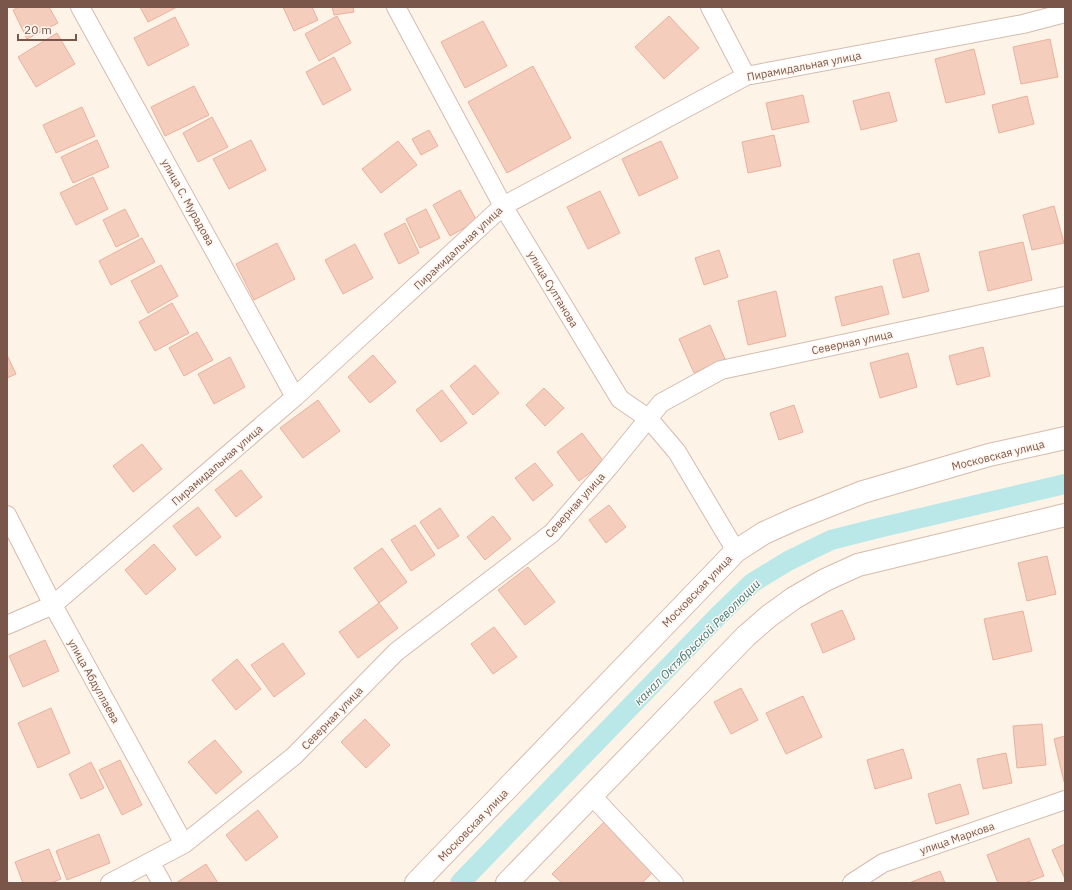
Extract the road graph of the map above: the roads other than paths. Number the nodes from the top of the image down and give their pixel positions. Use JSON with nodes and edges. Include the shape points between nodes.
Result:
{"nodes":[{"id":1,"x":80,"y":7,"type":"edge"},
{"id":2,"x":396,"y":7,"type":"edge"},
{"id":3,"x":710,"y":7,"type":"edge"},
{"id":4,"x":1054,"y":12,"type":"edge"},
{"id":5,"x":746,"y":76,"type":"junction"},
{"id":6,"x":502,"y":206,"type":"junction"},
{"id":7,"x":1065,"y":296,"type":"edge"},
{"id":8,"x":295,"y":398,"type":"junction"},
{"id":9,"x":649,"y":419,"type":"junction"},
{"id":10,"x":1065,"y":438,"type":"edge"},
{"id":11,"x":7,"y":515,"type":"edge"},
{"id":12,"x":1065,"y":515,"type":"edge"},
{"id":13,"x":736,"y":551,"type":"junction"},
{"id":14,"x":53,"y":605,"type":"junction"},
{"id":15,"x":7,"y":625,"type":"edge"},
{"id":16,"x":592,"y":796,"type":"junction"},
{"id":17,"x":1065,"y":800,"type":"edge"},
{"id":18,"x":184,"y":844,"type":"junction"},
{"id":19,"x":150,"y":862,"type":"junction"},
{"id":20,"x":110,"y":883,"type":"edge"},
{"id":21,"x":162,"y":883,"type":"edge"},
{"id":22,"x":416,"y":883,"type":"edge"},
{"id":23,"x":507,"y":883,"type":"edge"},
{"id":24,"x":674,"y":883,"type":"edge"},
{"id":25,"x":852,"y":883,"type":"edge"}],
"edges":[{"from":1,"to":8,"type":"street","name":"улица С. Мурадова"},
{"from":2,"to":6,"type":"street","name":"улица Султанова"},
{"from":3,"to":5,"type":"street"},
{"from":4,"to":5,"type":"street","name":"Пирамидальная улица","via":[[1023,24]]},
{"from":5,"to":6,"type":"street","name":"Пирамидальная улица"},
{"from":6,"to":8,"type":"street","name":"Пирамидальная улица"},
{"from":6,"to":9,"type":"street","name":"улица Султанова","via":[[620,399]]},
{"from":7,"to":9,"type":"street","name":"Северная улица","via":[[721,370],[661,403]]},
{"from":8,"to":14,"type":"street","name":"Пирамидальная улица"},
{"from":9,"to":13,"type":"street","name":"улица Султанова","via":[[677,452]]},
{"from":9,"to":18,"type":"street","name":"Северная улица","via":[[552,533],[396,652],[294,756]]},
{"from":10,"to":13,"type":"main road","name":"Московская улица","via":[[989,455],[863,492],[764,533]]},
{"from":11,"to":14,"type":"street","name":"улица Абдуллаева"},
{"from":12,"to":16,"type":"main road","via":[[858,565],[794,598],[768,616],[746,636]]},
{"from":13,"to":22,"type":"main road","name":"Московская улица"},
{"from":14,"to":15,"type":"street","name":"Пирамидальная улица"},
{"from":14,"to":18,"type":"street","name":"улица Абдуллаева"},
{"from":16,"to":23,"type":"main road"},
{"from":16,"to":24,"type":"street"},
{"from":17,"to":25,"type":"street","name":"улица Маркова","via":[[884,863]]},
{"from":18,"to":19,"type":"street","name":"Северная улица"},
{"from":19,"to":20,"type":"street","name":"Северная улица"},
{"from":19,"to":21,"type":"street"}]}
